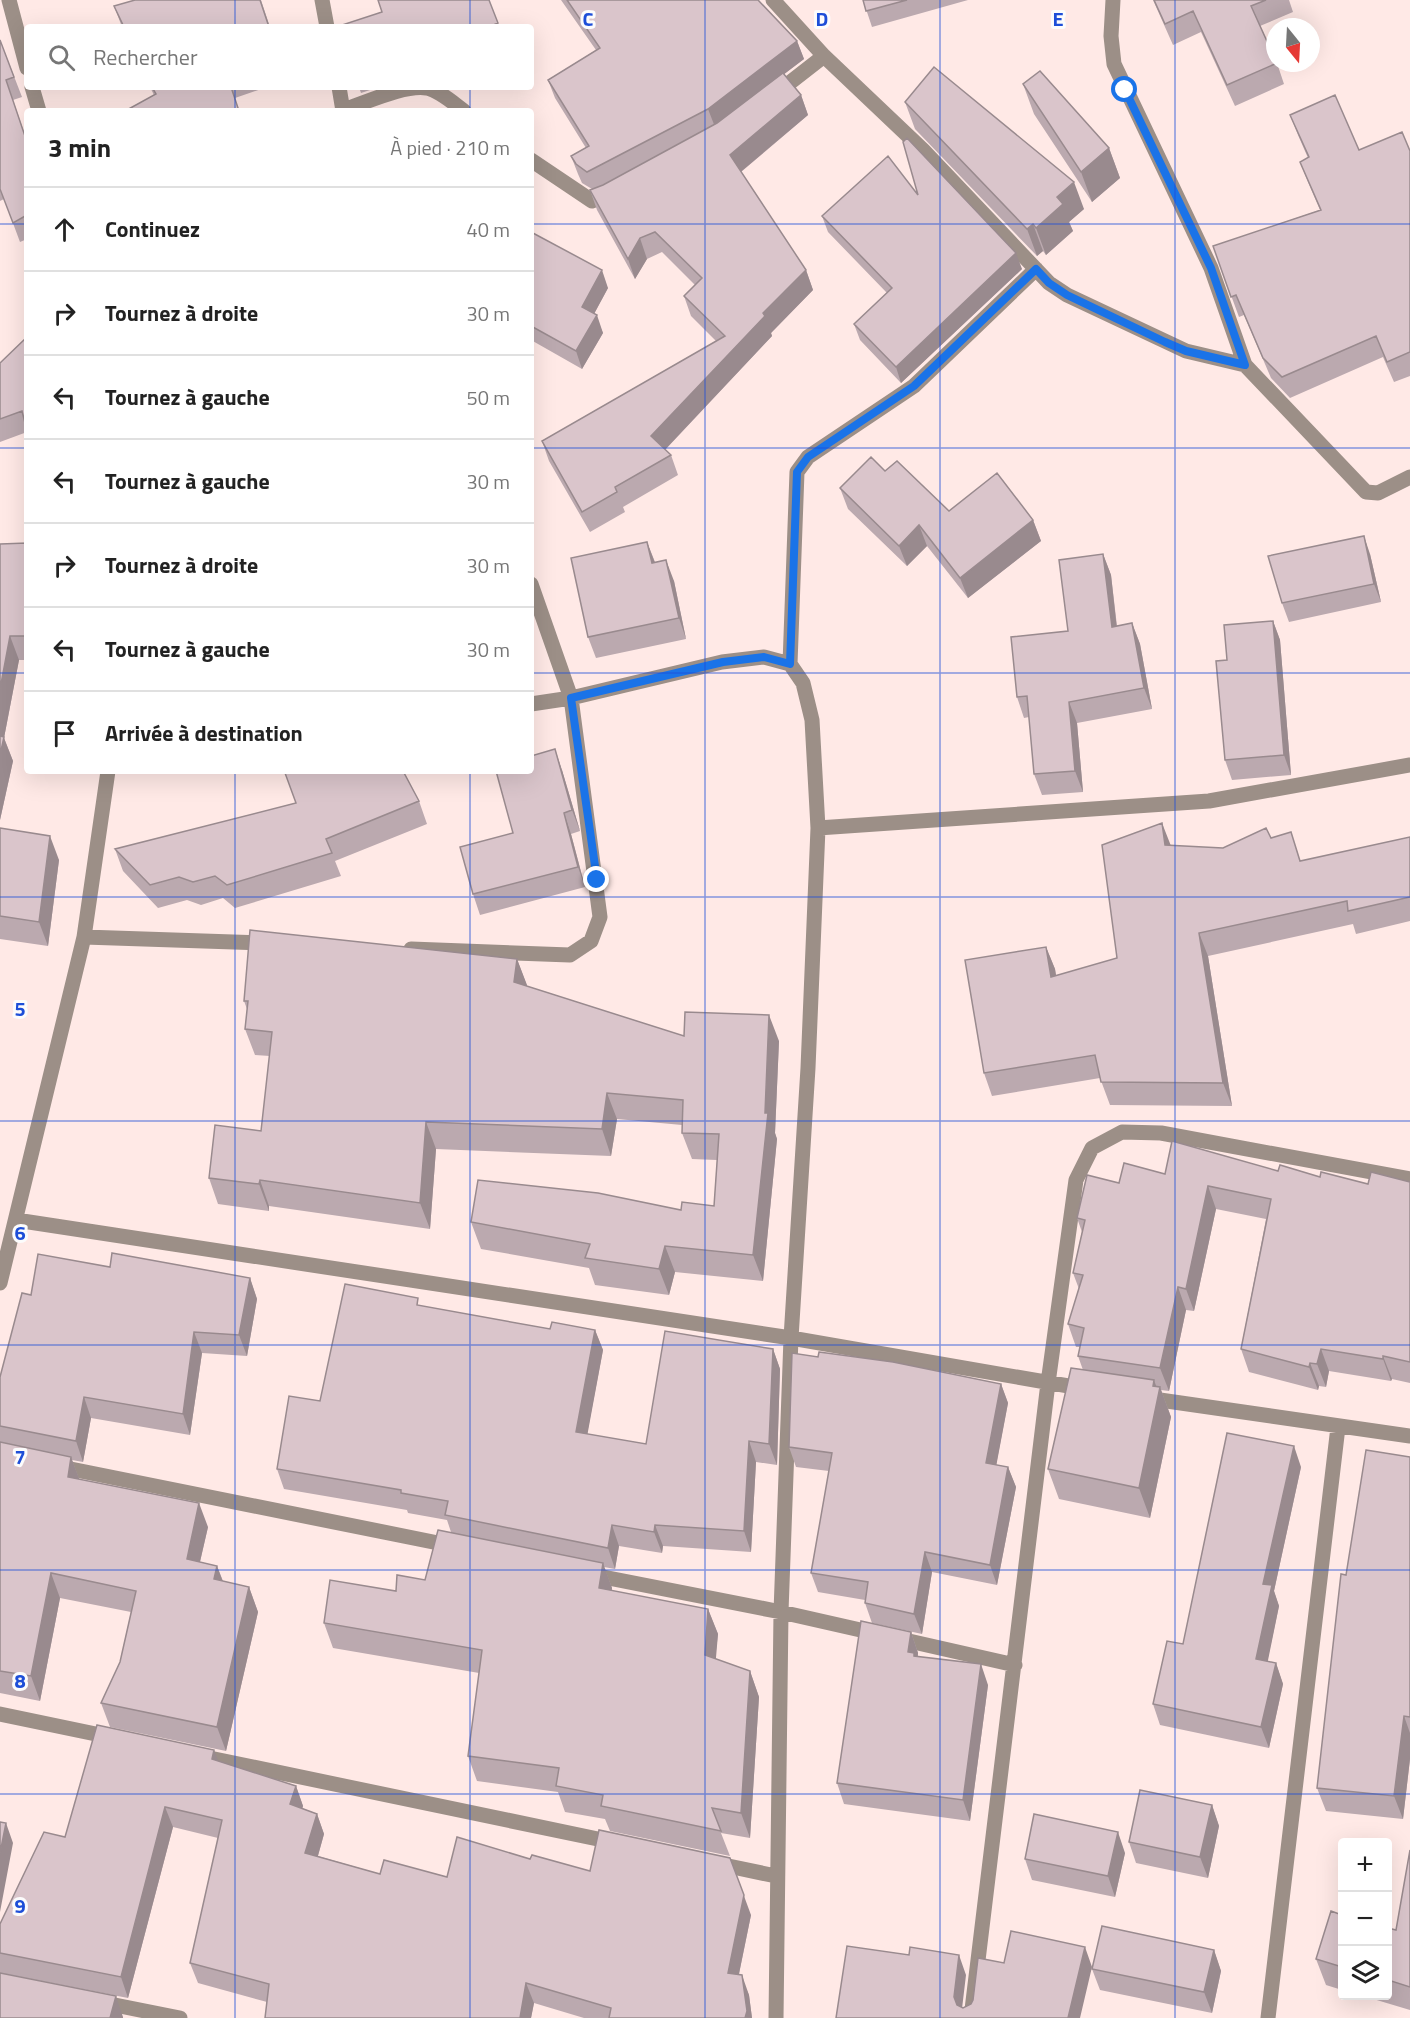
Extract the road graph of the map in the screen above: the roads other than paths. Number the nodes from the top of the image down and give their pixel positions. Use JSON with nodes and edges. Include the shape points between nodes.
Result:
{"nodes":[{"id":1,"x":9,"y":0,"type":"edge"},
{"id":2,"x":322,"y":0,"type":"edge"},
{"id":3,"x":772,"y":0,"type":"edge"},
{"id":4,"x":1113,"y":0,"type":"edge"},
{"id":5,"x":326,"y":24,"type":"edge"},
{"id":6,"x":824,"y":56,"type":"junction"},
{"id":7,"x":24,"y":57,"type":"edge"},
{"id":8,"x":33,"y":90,"type":"edge"},
{"id":9,"x":340,"y":90,"type":"edge"},
{"id":10,"x":405,"y":90,"type":"edge"},
{"id":11,"x":432,"y":90,"type":"edge"},
{"id":12,"x":761,"y":105,"type":"edge"},
{"id":13,"x":38,"y":108,"type":"edge"},
{"id":14,"x":343,"y":108,"type":"edge"},
{"id":15,"x":349,"y":108,"type":"edge"},
{"id":16,"x":460,"y":108,"type":"edge"},
{"id":17,"x":534,"y":162,"type":"edge"},
{"id":18,"x":626,"y":185,"type":"edge"},
{"id":19,"x":1036,"y":269,"type":"junction"},
{"id":20,"x":1245,"y":365,"type":"junction"},
{"id":21,"x":1410,"y":477,"type":"edge"},
{"id":22,"x":534,"y":593,"type":"edge"},
{"id":23,"x":790,"y":664,"type":"junction"},
{"id":24,"x":571,"y":698,"type":"junction"},
{"id":25,"x":534,"y":704,"type":"edge"},
{"id":26,"x":1410,"y":765,"type":"edge"},
{"id":27,"x":108,"y":774,"type":"edge"},
{"id":28,"x":818,"y":828,"type":"junction"},
{"id":29,"x":84,"y":937,"type":"junction"},
{"id":30,"x":288,"y":944,"type":"edge"},
{"id":31,"x":396,"y":948,"type":"edge"},
{"id":32,"x":1410,"y":1179,"type":"edge"},
{"id":33,"x":16,"y":1220,"type":"junction"},
{"id":34,"x":0,"y":1282,"type":"edge"},
{"id":35,"x":791,"y":1338,"type":"junction"},
{"id":36,"x":1048,"y":1383,"type":"junction"},
{"id":37,"x":1106,"y":1392,"type":"edge"},
{"id":38,"x":1129,"y":1395,"type":"edge"},
{"id":39,"x":1338,"y":1427,"type":"junction"},
{"id":40,"x":1410,"y":1436,"type":"edge"},
{"id":41,"x":35,"y":1462,"type":"edge"},
{"id":42,"x":466,"y":1549,"type":"edge"},
{"id":43,"x":571,"y":1570,"type":"edge"},
{"id":44,"x":781,"y":1612,"type":"junction"},
{"id":45,"x":1015,"y":1665,"type":"junction"},
{"id":46,"x":0,"y":1714,"type":"edge"},
{"id":47,"x":127,"y":1740,"type":"edge"},
{"id":48,"x":185,"y":1752,"type":"edge"},
{"id":49,"x":637,"y":1847,"type":"edge"},
{"id":50,"x":694,"y":1859,"type":"edge"},
{"id":51,"x":776,"y":1876,"type":"junction"},
{"id":52,"x":90,"y":2000,"type":"edge"},
{"id":53,"x":180,"y":2018,"type":"edge"},
{"id":54,"x":776,"y":2018,"type":"edge"},
{"id":55,"x":971,"y":2018,"type":"edge"},
{"id":56,"x":1268,"y":2018,"type":"edge"}],
"edges":[{"from":1,"to":7,"type":"street"},
{"from":2,"to":5,"type":"street"},
{"from":3,"to":6,"type":"street"},
{"from":4,"to":20,"type":"street","via":[[1114,64],[1211,268]]},
{"from":6,"to":12,"type":"street"},
{"from":6,"to":19,"type":"street","via":[[923,150]]},
{"from":8,"to":13,"type":"street"},
{"from":9,"to":14,"type":"street"},
{"from":10,"to":15,"type":"street"},
{"from":11,"to":16,"type":"street"},
{"from":17,"to":18,"type":"street","via":[[592,201]]},
{"from":19,"to":20,"type":"street","via":[[1067,295],[1165,342]]},
{"from":19,"to":23,"type":"street","via":[[914,386],[808,457],[797,472]]},
{"from":20,"to":21,"type":"street","via":[[1365,492],[1378,493]]},
{"from":22,"to":24,"type":"street"},
{"from":23,"to":24,"type":"street","via":[[764,657],[723,662]]},
{"from":23,"to":28,"type":"street","via":[[803,683],[812,720]]},
{"from":24,"to":25,"type":"street"},
{"from":24,"to":31,"type":"street","via":[[597,880],[600,917],[591,941],[570,955]]},
{"from":26,"to":28,"type":"street","via":[[1209,801]]},
{"from":27,"to":29,"type":"street"},
{"from":28,"to":35,"type":"street"},
{"from":29,"to":30,"type":"street"},
{"from":29,"to":33,"type":"street"},
{"from":32,"to":36,"type":"street","via":[[1161,1133],[1122,1132],[1092,1148],[1076,1179]]},
{"from":33,"to":34,"type":"street"},
{"from":33,"to":35,"type":"street"},
{"from":35,"to":36,"type":"street"},
{"from":35,"to":44,"type":"street"},
{"from":36,"to":37,"type":"street"},
{"from":36,"to":45,"type":"street"},
{"from":38,"to":39,"type":"street"},
{"from":39,"to":40,"type":"street"},
{"from":39,"to":56,"type":"street"},
{"from":41,"to":42,"type":"street"},
{"from":43,"to":44,"type":"street"},
{"from":44,"to":45,"type":"street"},
{"from":44,"to":51,"type":"street"},
{"from":45,"to":55,"type":"street"},
{"from":46,"to":47,"type":"street"},
{"from":48,"to":49,"type":"street"},
{"from":50,"to":51,"type":"street"},
{"from":51,"to":54,"type":"street"},
{"from":52,"to":53,"type":"street"}]}
